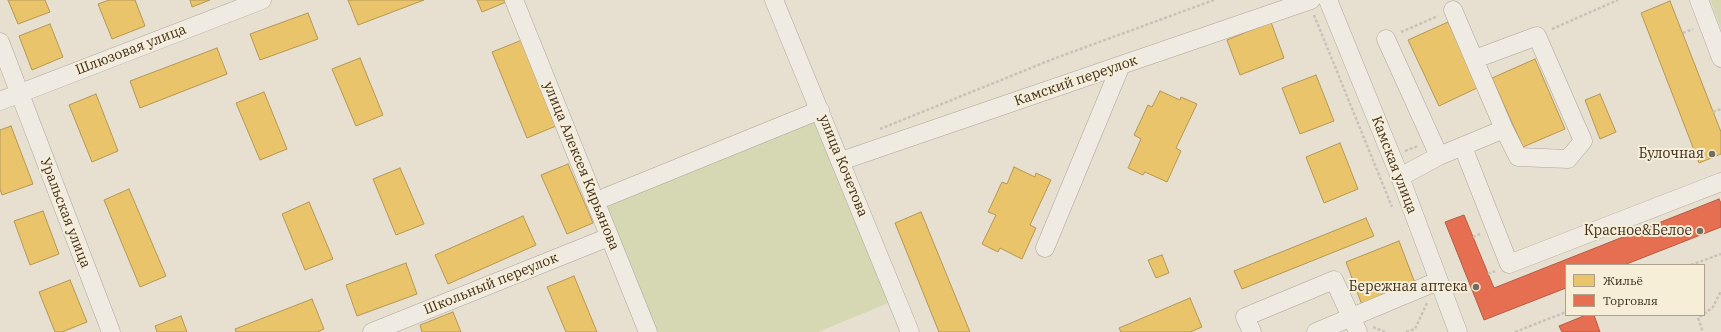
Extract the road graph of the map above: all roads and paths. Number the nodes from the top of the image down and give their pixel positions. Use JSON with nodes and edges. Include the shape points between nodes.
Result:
{"nodes":[{"id":1,"x":262,"y":0,"type":"edge"},
{"id":2,"x":514,"y":0,"type":"edge"},
{"id":3,"x":774,"y":0,"type":"edge"},
{"id":4,"x":1214,"y":0,"type":"edge"},
{"id":5,"x":1310,"y":0,"type":"edge"},
{"id":6,"x":1328,"y":0,"type":"edge"},
{"id":7,"x":1618,"y":0,"type":"edge"},
{"id":8,"x":1698,"y":0,"type":"edge"},
{"id":9,"x":1453,"y":10,"type":"joint"},
{"id":10,"x":1537,"y":36,"type":"junction"},
{"id":11,"x":1386,"y":39,"type":"joint"},
{"id":12,"x":0,"y":42,"type":"edge"},
{"id":13,"x":1721,"y":58,"type":"edge"},
{"id":14,"x":1475,"y":59,"type":"junction"},
{"id":15,"x":1121,"y":65,"type":"junction"},
{"id":16,"x":19,"y":93,"type":"junction"},
{"id":17,"x":0,"y":101,"type":"edge"},
{"id":18,"x":1721,"y":109,"type":"edge"},
{"id":19,"x":820,"y":110,"type":"junction"},
{"id":20,"x":1713,"y":112,"type":"dead end"},
{"id":21,"x":879,"y":129,"type":"dead end"},
{"id":22,"x":1504,"y":129,"type":"junction"},
{"id":23,"x":1463,"y":147,"type":"junction"},
{"id":24,"x":1439,"y":156,"type":"junction"},
{"id":25,"x":841,"y":161,"type":"junction"},
{"id":26,"x":1400,"y":177,"type":"junction"},
{"id":27,"x":1721,"y":182,"type":"edge"},
{"id":28,"x":606,"y":196,"type":"dead end"},
{"id":29,"x":1395,"y":214,"type":"dead end"},
{"id":30,"x":610,"y":236,"type":"junction"},
{"id":31,"x":1045,"y":248,"type":"dead end"},
{"id":32,"x":1721,"y":254,"type":"edge"},
{"id":33,"x":1694,"y":264,"type":"edge"},
{"id":34,"x":1438,"y":281,"type":"junction"},
{"id":35,"x":1721,"y":291,"type":"edge"},
{"id":36,"x":1432,"y":304,"type":"dead end"},
{"id":37,"x":1565,"y":312,"type":"edge"},
{"id":38,"x":1705,"y":313,"type":"edge"},
{"id":39,"x":1700,"y":316,"type":"edge"},
{"id":40,"x":1355,"y":325,"type":"edge"},
{"id":41,"x":1416,"y":331,"type":"edge"},
{"id":42,"x":111,"y":332,"type":"edge"},
{"id":43,"x":372,"y":332,"type":"edge"},
{"id":44,"x":648,"y":332,"type":"edge"},
{"id":45,"x":910,"y":332,"type":"edge"},
{"id":46,"x":1252,"y":332,"type":"edge"},
{"id":47,"x":1316,"y":332,"type":"edge"},
{"id":48,"x":1406,"y":332,"type":"edge"},
{"id":49,"x":1458,"y":332,"type":"edge"},
{"id":50,"x":1515,"y":332,"type":"edge"},
{"id":51,"x":1703,"y":332,"type":"edge"}],
"edges":[{"from":1,"to":16,"type":"street","name":"Шлюзовая улица"},
{"from":2,"to":30,"type":"street","name":"улица Алексея Кирьянова"},
{"from":3,"to":19,"type":"street","name":"улица Кочетова"},
{"from":4,"to":21,"type":"path","name":"Камский переулок","via":[[1053,59]]},
{"from":5,"to":15,"type":"street","name":"Камский переулок"},
{"from":5,"to":29,"type":"path"},
{"from":6,"to":26,"type":"street","name":"Камская улица"},
{"from":7,"to":10,"type":"path"},
{"from":8,"to":13,"type":"street"},
{"from":9,"to":11,"type":"path"},
{"from":9,"to":14,"type":"street"},
{"from":10,"to":14,"type":"street"},
{"from":10,"to":22,"type":"street","via":[[1583,141],[1568,159],[1518,158]]},
{"from":11,"to":24,"type":"street"},
{"from":12,"to":16,"type":"street","name":"Уральская улица"},
{"from":14,"to":22,"type":"street"},
{"from":15,"to":25,"type":"street","name":"Камский переулок"},
{"from":15,"to":31,"type":"street"},
{"from":16,"to":17,"type":"street","name":"Шлюзовая улица"},
{"from":16,"to":42,"type":"street","name":"Уральская улица"},
{"from":18,"to":20,"type":"path"},
{"from":19,"to":25,"type":"street","name":"улица Кочетова"},
{"from":19,"to":28,"type":"street"},
{"from":22,"to":23,"type":"street"},
{"from":23,"to":24,"type":"street"},
{"from":23,"to":27,"type":"street","via":[[1509,264]]},
{"from":24,"to":26,"type":"street"},
{"from":25,"to":45,"type":"street","name":"улица Кочетова"},
{"from":26,"to":34,"type":"street","name":"Камская улица"},
{"from":30,"to":43,"type":"street","name":"Школьный переулок"},
{"from":30,"to":44,"type":"street","name":"улица Алексея Кирьянова"},
{"from":32,"to":33,"type":"path"},
{"from":34,"to":40,"type":"street"},
{"from":34,"to":49,"type":"street","name":"Камская улица"},
{"from":35,"to":38,"type":"path","via":[[1714,307]]},
{"from":36,"to":41,"type":"path","via":[[1429,297]]},
{"from":37,"to":50,"type":"path"},
{"from":39,"to":51,"type":"path","via":[[1698,318]]},
{"from":40,"to":46,"type":"street","via":[[1334,280],[1245,317]]},
{"from":40,"to":47,"type":"street"},
{"from":41,"to":48,"type":"path"}]}
